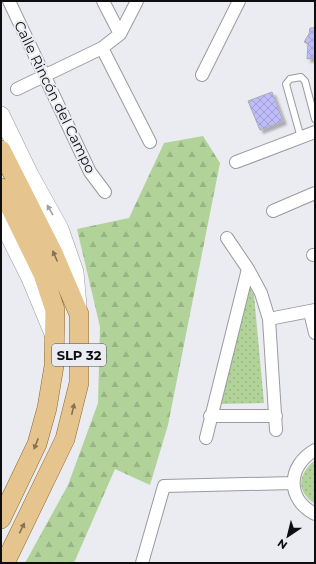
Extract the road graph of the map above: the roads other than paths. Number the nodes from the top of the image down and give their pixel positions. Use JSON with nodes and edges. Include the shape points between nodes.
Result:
{"nodes":[{"id":1,"x":9,"y":1,"type":"edge"},
{"id":2,"x":103,"y":1,"type":"edge"},
{"id":3,"x":136,"y":1,"type":"edge"},
{"id":4,"x":239,"y":1,"type":"edge"},
{"id":5,"x":120,"y":34,"type":"junction"},
{"id":6,"x":102,"y":48,"type":"junction"},
{"id":7,"x":45,"y":75,"type":"junction"},
{"id":8,"x":202,"y":75,"type":"dead end"},
{"id":9,"x":17,"y":89,"type":"dead end"},
{"id":10,"x":1,"y":115,"type":"edge"},
{"id":11,"x":315,"y":119,"type":"edge"},
{"id":12,"x":315,"y":132,"type":"edge"},
{"id":13,"x":301,"y":138,"type":"junction"},
{"id":14,"x":150,"y":142,"type":"dead end"},
{"id":15,"x":1,"y":150,"type":"edge"},
{"id":16,"x":236,"y":162,"type":"dead end"},
{"id":17,"x":1,"y":188,"type":"edge"},
{"id":18,"x":105,"y":192,"type":"dead end"},
{"id":19,"x":315,"y":193,"type":"edge"},
{"id":20,"x":273,"y":211,"type":"dead end"},
{"id":21,"x":1,"y":220,"type":"edge"},
{"id":22,"x":226,"y":238,"type":"dead end"},
{"id":23,"x":248,"y":269,"type":"junction"},
{"id":24,"x":313,"y":311,"type":"edge"},
{"id":25,"x":79,"y":314,"type":"junction"},
{"id":26,"x":269,"y":319,"type":"junction"},
{"id":27,"x":315,"y":333,"type":"edge"},
{"id":28,"x":55,"y":337,"type":"junction"},
{"id":29,"x":210,"y":416,"type":"junction"},
{"id":30,"x":276,"y":416,"type":"junction"},
{"id":31,"x":276,"y":430,"type":"dead end"},
{"id":32,"x":206,"y":438,"type":"dead end"},
{"id":33,"x":315,"y":450,"type":"edge"},
{"id":34,"x":293,"y":483,"type":"junction"},
{"id":35,"x":315,"y":514,"type":"edge"},
{"id":36,"x":1,"y":519,"type":"edge"},
{"id":37,"x":5,"y":563,"type":"edge"},
{"id":38,"x":142,"y":563,"type":"edge"}],
"edges":[{"from":1,"to":7,"type":"street","name":"Calle Rincón del Campo"},
{"from":2,"to":5,"type":"street"},
{"from":3,"to":5,"type":"street"},
{"from":4,"to":8,"type":"street"},
{"from":5,"to":6,"type":"street"},
{"from":6,"to":7,"type":"street"},
{"from":6,"to":14,"type":"street"},
{"from":7,"to":9,"type":"street"},
{"from":7,"to":18,"type":"street","name":"Calle Rincón del Campo","via":[[90,172]]},
{"from":25,"to":10,"type":"street","one_way":true,"via":[[75,272],[60,229]]},
{"from":11,"to":13,"type":"lane","via":[[305,81],[301,77],[290,79],[286,84]]},
{"from":12,"to":13,"type":"street"},
{"from":13,"to":16,"type":"street"},
{"from":25,"to":15,"type":"main road","number":"SLP 32","one_way":true,"via":[[53,253]]},
{"from":17,"to":28,"type":"main road","number":"SLP 32","via":[[43,274],[55,310]]},
{"from":19,"to":20,"type":"street"},
{"from":21,"to":28,"type":"street","via":[[30,278]]},
{"from":22,"to":23,"type":"street"},
{"from":23,"to":26,"type":"street","via":[[261,293]]},
{"from":23,"to":29,"type":"street"},
{"from":24,"to":26,"type":"street"},
{"from":24,"to":27,"type":"street"},
{"from":37,"to":25,"type":"main road","number":"SLP 32","one_way":true,"via":[[65,438],[79,383]]},
{"from":26,"to":30,"type":"street"},
{"from":28,"to":36,"type":"main road","number":"SLP 32","one_way":true,"via":[[54,366],[47,408],[37,444]]},
{"from":29,"to":30,"type":"street"},
{"from":29,"to":32,"type":"street"},
{"from":30,"to":31,"type":"street"},
{"from":33,"to":34,"type":"street","via":[[299,463]]},
{"from":34,"to":35,"type":"street","via":[[300,503]]},
{"from":34,"to":38,"type":"street","via":[[164,486]]}]}
